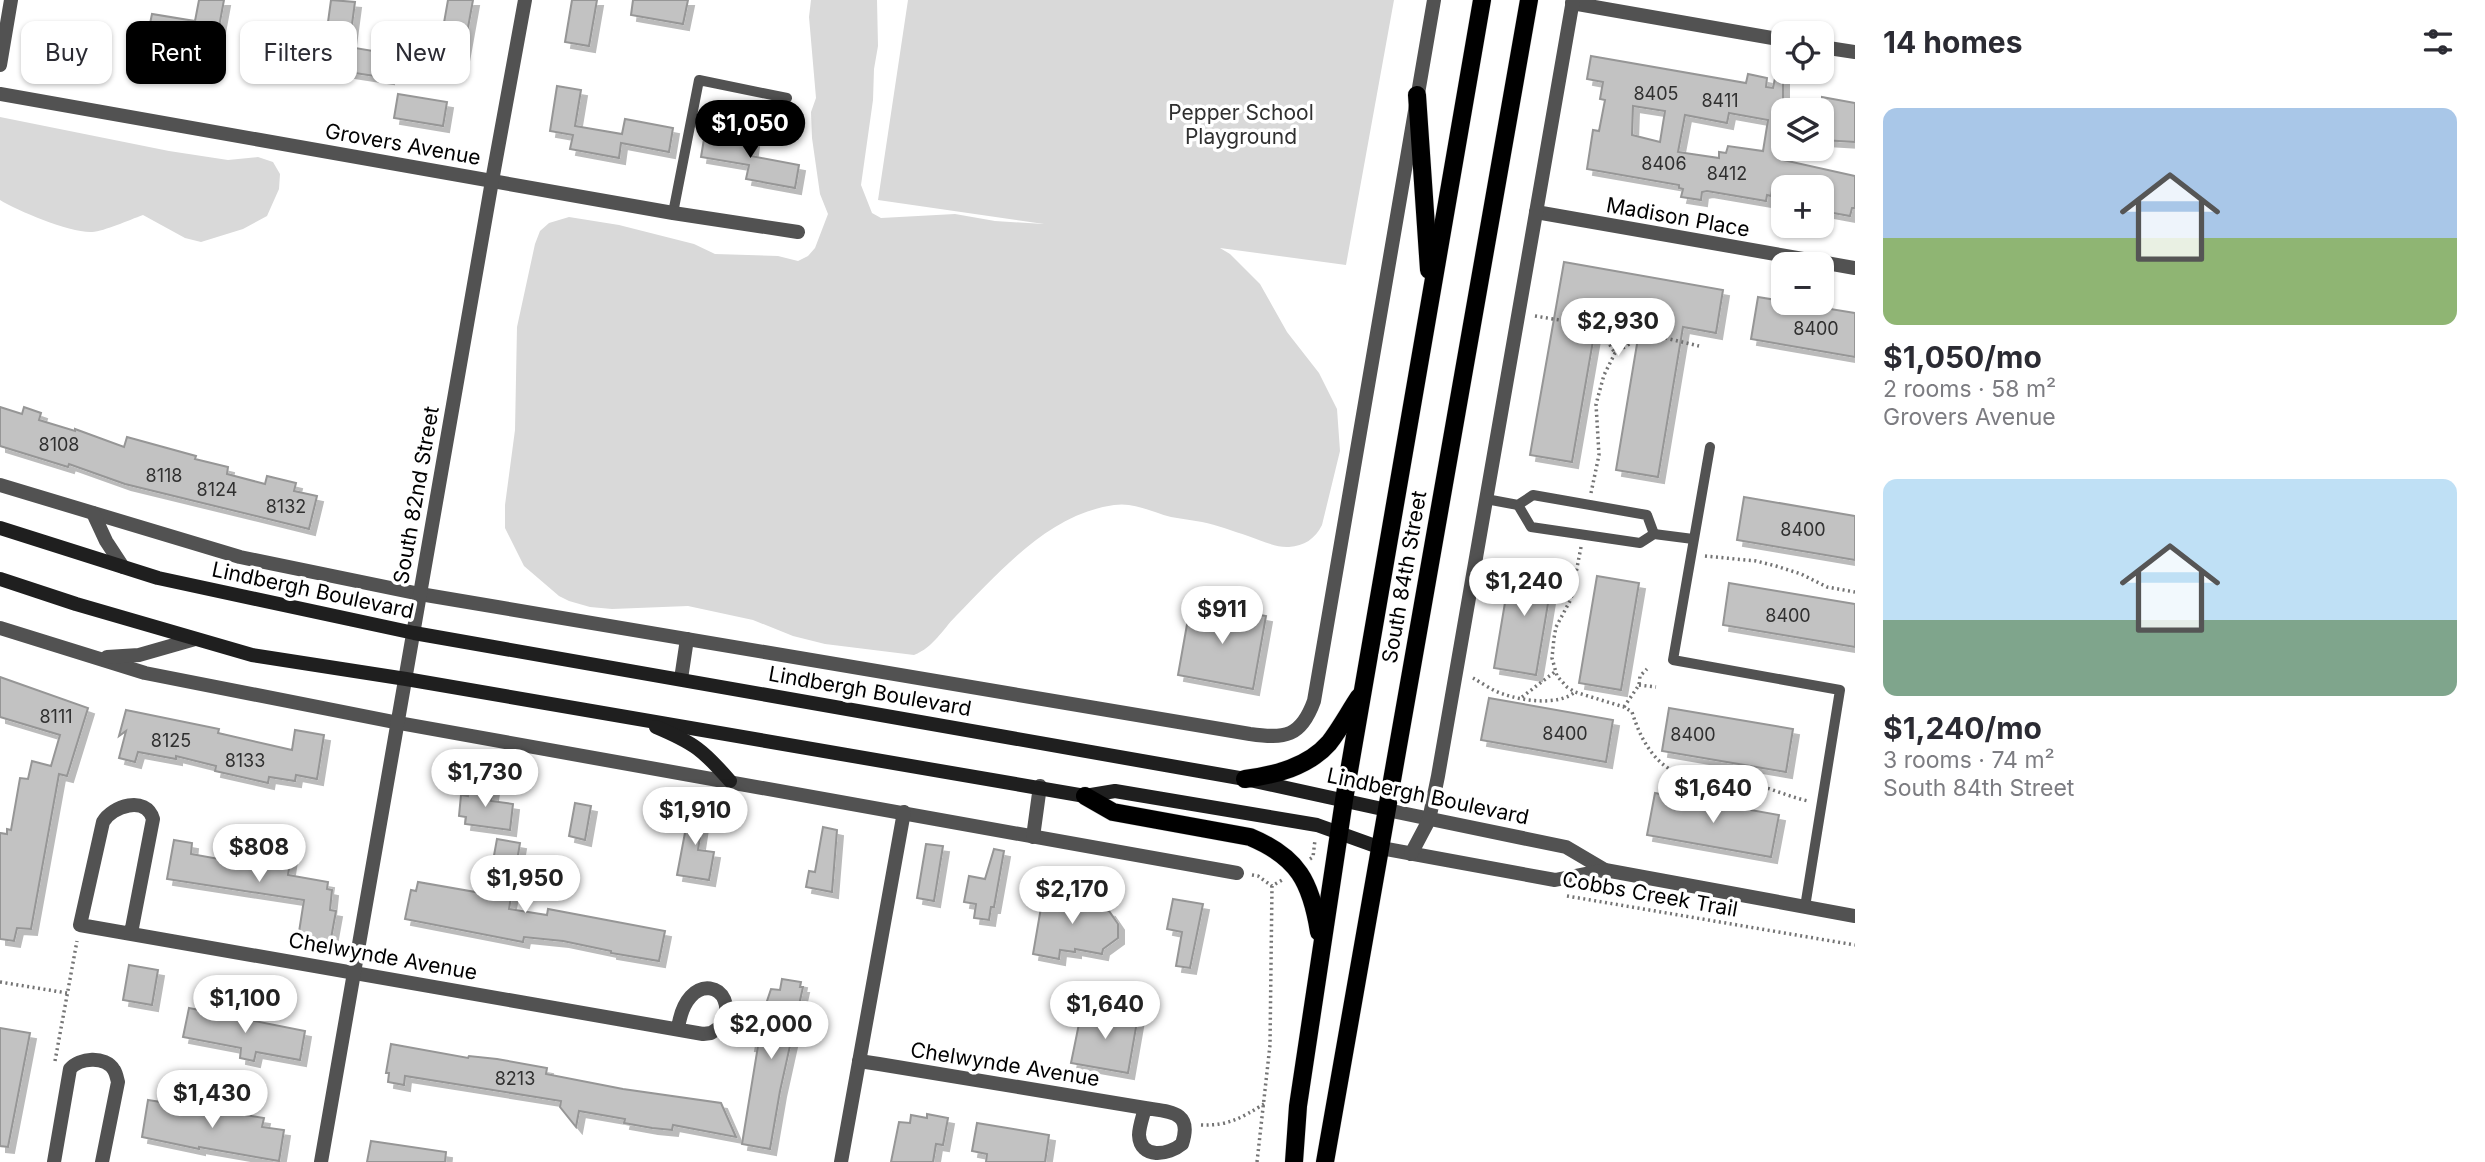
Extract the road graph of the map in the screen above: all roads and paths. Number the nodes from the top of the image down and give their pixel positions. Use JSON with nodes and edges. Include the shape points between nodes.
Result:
{"nodes":[{"id":1,"x":11,"y":0,"type":"edge"},
{"id":2,"x":525,"y":0,"type":"edge"},
{"id":3,"x":1434,"y":0,"type":"edge"},
{"id":4,"x":1482,"y":0,"type":"edge"},
{"id":5,"x":1529,"y":0,"type":"edge"},
{"id":6,"x":1572,"y":1,"type":"edge"},
{"id":7,"x":1771,"y":38,"type":"edge"},
{"id":8,"x":1834,"y":49,"type":"edge"},
{"id":9,"x":1855,"y":52,"type":"edge"},
{"id":10,"x":0,"y":65,"type":"edge"},
{"id":11,"x":0,"y":94,"type":"edge"},
{"id":12,"x":1418,"y":95,"type":"junction"},
{"id":13,"x":787,"y":98,"type":"dead end"},
{"id":14,"x":492,"y":181,"type":"junction"},
{"id":15,"x":1536,"y":212,"type":"junction"},
{"id":16,"x":673,"y":213,"type":"junction"},
{"id":17,"x":798,"y":232,"type":"dead end"},
{"id":18,"x":1855,"y":268,"type":"edge"},
{"id":19,"x":1431,"y":299,"type":"junction"},
{"id":20,"x":1535,"y":316,"type":"dead end"},
{"id":21,"x":1598,"y":327,"type":"junction"},
{"id":22,"x":1657,"y":336,"type":"junction"},
{"id":23,"x":1699,"y":346,"type":"dead end"},
{"id":24,"x":1615,"y":353,"type":"junction"},
{"id":25,"x":1710,"y":447,"type":"dead end"},
{"id":26,"x":1594,"y":479,"type":"dead end"},
{"id":27,"x":0,"y":485,"type":"edge"},
{"id":28,"x":1486,"y":499,"type":"junction"},
{"id":29,"x":1518,"y":505,"type":"junction"},
{"id":30,"x":93,"y":513,"type":"junction"},
{"id":31,"x":0,"y":528,"type":"edge"},
{"id":32,"x":1654,"y":534,"type":"junction"},
{"id":33,"x":1693,"y":539,"type":"junction"},
{"id":34,"x":1721,"y":559,"type":"dead end"},
{"id":35,"x":1579,"y":560,"type":"dead end"},
{"id":36,"x":122,"y":567,"type":"junction"},
{"id":37,"x":0,"y":579,"type":"edge"},
{"id":38,"x":1855,"y":592,"type":"edge"},
{"id":39,"x":420,"y":594,"type":"junction"},
{"id":40,"x":0,"y":628,"type":"edge"},
{"id":41,"x":414,"y":633,"type":"junction"},
{"id":42,"x":195,"y":639,"type":"junction"},
{"id":43,"x":687,"y":639,"type":"junction"},
{"id":44,"x":85,"y":656,"type":"junction"},
{"id":45,"x":1647,"y":669,"type":"dead end"},
{"id":46,"x":1556,"y":671,"type":"junction"},
{"id":47,"x":1473,"y":678,"type":"dead end"},
{"id":48,"x":406,"y":679,"type":"junction"},
{"id":49,"x":681,"y":680,"type":"junction"},
{"id":50,"x":1639,"y":685,"type":"junction"},
{"id":51,"x":1656,"y":687,"type":"dead end"},
{"id":52,"x":1363,"y":691,"type":"junction"},
{"id":53,"x":1575,"y":692,"type":"junction"},
{"id":54,"x":1522,"y":697,"type":"junction"},
{"id":55,"x":1624,"y":707,"type":"junction"},
{"id":56,"x":632,"y":718,"type":"junction"},
{"id":57,"x":399,"y":723,"type":"junction"},
{"id":58,"x":1245,"y":779,"type":"junction"},
{"id":59,"x":730,"y":781,"type":"junction"},
{"id":60,"x":1040,"y":786,"type":"junction"},
{"id":61,"x":1085,"y":796,"type":"junction"},
{"id":62,"x":1794,"y":798,"type":"dead end"},
{"id":63,"x":1344,"y":800,"type":"junction"},
{"id":64,"x":1387,"y":810,"type":"junction"},
{"id":65,"x":904,"y":812,"type":"junction"},
{"id":66,"x":1429,"y":820,"type":"junction"},
{"id":67,"x":1340,"y":833,"type":"junction"},
{"id":68,"x":1033,"y":837,"type":"junction"},
{"id":69,"x":1315,"y":837,"type":"dead end"},
{"id":70,"x":1381,"y":848,"type":"junction"},
{"id":71,"x":1411,"y":854,"type":"junction"},
{"id":72,"x":1313,"y":858,"type":"dead end"},
{"id":73,"x":1605,"y":870,"type":"junction"},
{"id":74,"x":1237,"y":873,"type":"joint"},
{"id":75,"x":1289,"y":877,"type":"dead end"},
{"id":76,"x":1272,"y":886,"type":"junction"},
{"id":77,"x":1561,"y":894,"type":"dead end"},
{"id":78,"x":1805,"y":907,"type":"junction"},
{"id":79,"x":1855,"y":916,"type":"edge"},
{"id":80,"x":80,"y":925,"type":"junction"},
{"id":81,"x":131,"y":933,"type":"junction"},
{"id":82,"x":1855,"y":944,"type":"edge"},
{"id":83,"x":1322,"y":949,"type":"junction"},
{"id":84,"x":354,"y":972,"type":"junction"},
{"id":85,"x":0,"y":982,"type":"edge"},
{"id":86,"x":67,"y":993,"type":"junction"},
{"id":87,"x":678,"y":1029,"type":"dead end"},
{"id":88,"x":859,"y":1061,"type":"junction"},
{"id":89,"x":54,"y":1071,"type":"dead end"},
{"id":90,"x":1264,"y":1104,"type":"junction"},
{"id":91,"x":1144,"y":1108,"type":"junction"},
{"id":92,"x":1185,"y":1124,"type":"junction"},
{"id":93,"x":54,"y":1162,"type":"edge"},
{"id":94,"x":102,"y":1162,"type":"edge"},
{"id":95,"x":321,"y":1162,"type":"edge"},
{"id":96,"x":841,"y":1162,"type":"edge"},
{"id":97,"x":1257,"y":1162,"type":"edge"},
{"id":98,"x":1294,"y":1162,"type":"edge"},
{"id":99,"x":1325,"y":1162,"type":"edge"}],
"edges":[{"from":1,"to":10,"type":"street"},
{"from":2,"to":14,"type":"street","name":"South 82nd Street"},
{"from":3,"to":12,"type":"street"},
{"from":4,"to":19,"type":"main road","name":"South 84th Street"},
{"from":5,"to":64,"type":"main road","name":"South 84th Street"},
{"from":6,"to":7,"type":"street"},
{"from":6,"to":15,"type":"street"},
{"from":8,"to":9,"type":"street"},
{"from":11,"to":14,"type":"street","name":"Grovers Avenue"},
{"from":12,"to":19,"type":"main road"},
{"from":12,"to":43,"type":"street","name":"Lindbergh Boulevard","via":[[1314,701],[1300,728],[1273,737],[1250,734]]},
{"from":13,"to":16,"type":"lane","via":[[699,80]]},
{"from":14,"to":16,"type":"street","name":"Grovers Avenue"},
{"from":14,"to":39,"type":"street","name":"South 82nd Street"},
{"from":15,"to":18,"type":"street","name":"Madison Place"},
{"from":15,"to":28,"type":"street"},
{"from":16,"to":17,"type":"street","name":"Grovers Avenue"},
{"from":19,"to":52,"type":"main road","name":"South 84th Street"},
{"from":20,"to":21,"type":"path"},
{"from":21,"to":22,"type":"path"},
{"from":21,"to":24,"type":"path"},
{"from":22,"to":23,"type":"path"},
{"from":22,"to":24,"type":"path","via":[[1634,341]]},
{"from":24,"to":26,"type":"path","via":[[1596,404],[1599,455]]},
{"from":25,"to":33,"type":"lane"},
{"from":27,"to":30,"type":"street","name":"Lindbergh Boulevard"},
{"from":28,"to":29,"type":"lane"},
{"from":28,"to":66,"type":"street"},
{"from":29,"to":32,"type":"lane","via":[[1531,527],[1640,543]]},
{"from":29,"to":32,"type":"lane","via":[[1534,495],[1647,515]]},
{"from":30,"to":36,"type":"street"},
{"from":30,"to":39,"type":"street","name":"Lindbergh Boulevard","via":[[240,556]]},
{"from":31,"to":36,"type":"main road","name":"Lindbergh Boulevard"},
{"from":32,"to":33,"type":"lane"},
{"from":33,"to":78,"type":"lane","via":[[1674,660],[1840,690]]},
{"from":34,"to":38,"type":"path","via":[[1756,561],[1827,587]]},
{"from":35,"to":46,"type":"path","via":[[1571,599],[1556,627],[1552,658]]},
{"from":36,"to":41,"type":"main road","name":"Lindbergh Boulevard"},
{"from":37,"to":42,"type":"main road","name":"Lindbergh Boulevard"},
{"from":39,"to":41,"type":"street","name":"South 82nd Street"},
{"from":39,"to":43,"type":"street","name":"Lindbergh Boulevard"},
{"from":40,"to":44,"type":"street"},
{"from":41,"to":48,"type":"street","name":"South 82nd Street"},
{"from":41,"to":49,"type":"main road","name":"Lindbergh Boulevard"},
{"from":42,"to":44,"type":"street","via":[[139,655]]},
{"from":42,"to":48,"type":"main road","name":"Lindbergh Boulevard","via":[[253,655]]},
{"from":43,"to":49,"type":"street"},
{"from":44,"to":57,"type":"street","via":[[145,673]]},
{"from":45,"to":50,"type":"path"},
{"from":46,"to":53,"type":"path"},
{"from":46,"to":54,"type":"path"},
{"from":47,"to":54,"type":"path","via":[[1503,694]]},
{"from":48,"to":56,"type":"main road","name":"Lindbergh Boulevard"},
{"from":48,"to":57,"type":"street","name":"South 82nd Street"},
{"from":49,"to":58,"type":"main road","name":"Lindbergh Boulevard"},
{"from":50,"to":51,"type":"path"},
{"from":50,"to":55,"type":"path"},
{"from":52,"to":58,"type":"main road","via":[[1319,752],[1282,772]]},
{"from":52,"to":63,"type":"main road","name":"South 84th Street"},
{"from":53,"to":54,"type":"path","via":[[1547,702]]},
{"from":53,"to":55,"type":"path"},
{"from":55,"to":62,"type":"path","via":[[1632,712],[1647,748],[1678,774],[1755,785]]},
{"from":56,"to":59,"type":"main road","via":[[688,741],[708,755]]},
{"from":56,"to":60,"type":"main road","name":"Lindbergh Boulevard"},
{"from":57,"to":59,"type":"street"},
{"from":57,"to":84,"type":"street","name":"South 82nd Street"},
{"from":58,"to":63,"type":"main road","name":"Lindbergh Boulevard"},
{"from":59,"to":65,"type":"street"},
{"from":60,"to":61,"type":"main road","name":"Lindbergh Boulevard"},
{"from":60,"to":68,"type":"street"},
{"from":61,"to":67,"type":"main road","name":"Lindbergh Boulevard","via":[[1115,791],[1317,825]]},
{"from":61,"to":83,"type":"main road","via":[[1112,812],[1250,837],[1281,852],[1310,894]]},
{"from":63,"to":64,"type":"main road","name":"Lindbergh Boulevard"},
{"from":63,"to":67,"type":"main road","name":"South 84th Street"},
{"from":64,"to":66,"type":"street","name":"Lindbergh Boulevard"},
{"from":64,"to":70,"type":"main road","name":"South 84th Street"},
{"from":65,"to":68,"type":"street"},
{"from":65,"to":88,"type":"street"},
{"from":66,"to":71,"type":"street"},
{"from":66,"to":73,"type":"street","name":"Lindbergh Boulevard","via":[[1566,847]]},
{"from":67,"to":70,"type":"main road","name":"Lindbergh Boulevard"},
{"from":67,"to":83,"type":"main road","name":"South 84th Street"},
{"from":68,"to":74,"type":"street"},
{"from":69,"to":72,"type":"path"},
{"from":70,"to":71,"type":"street","name":"Lindbergh Boulevard"},
{"from":70,"to":99,"type":"main road","name":"South 84th Street"},
{"from":71,"to":73,"type":"street","name":"Lindbergh Boulevard","via":[[1555,880]]},
{"from":73,"to":78,"type":"street","name":"Lindbergh Boulevard"},
{"from":74,"to":76,"type":"path","via":[[1258,876]]},
{"from":75,"to":76,"type":"path"},
{"from":76,"to":90,"type":"path","via":[[1270,1045]]},
{"from":77,"to":82,"type":"path","name":"Cobbs Creek Trail"},
{"from":78,"to":79,"type":"street","name":"Lindbergh Boulevard"},
{"from":80,"to":81,"type":"street","name":"Chelwynde Avenue"},
{"from":80,"to":81,"type":"street","via":[[103,822],[114,809],[134,806],[145,808],[153,819]]},
{"from":80,"to":86,"type":"path"},
{"from":81,"to":84,"type":"street","name":"Chelwynde Avenue"},
{"from":83,"to":98,"type":"main road","name":"South 84th Street"},
{"from":84,"to":87,"type":"street","name":"Chelwynde Avenue"},
{"from":84,"to":95,"type":"street","name":"South 82nd Street"},
{"from":85,"to":86,"type":"path"},
{"from":86,"to":89,"type":"path"},
{"from":88,"to":91,"type":"street","name":"Chelwynde Avenue"},
{"from":88,"to":96,"type":"street"},
{"from":90,"to":92,"type":"path","via":[[1221,1126]]},
{"from":90,"to":97,"type":"path"},
{"from":91,"to":92,"type":"street","name":"Chelwynde Avenue","via":[[1172,1112]]},
{"from":91,"to":92,"type":"street","via":[[1140,1142],[1155,1154],[1166,1154],[1182,1144]]},
{"from":93,"to":94,"type":"street","via":[[70,1069],[83,1060],[108,1063],[118,1082]]}]}
